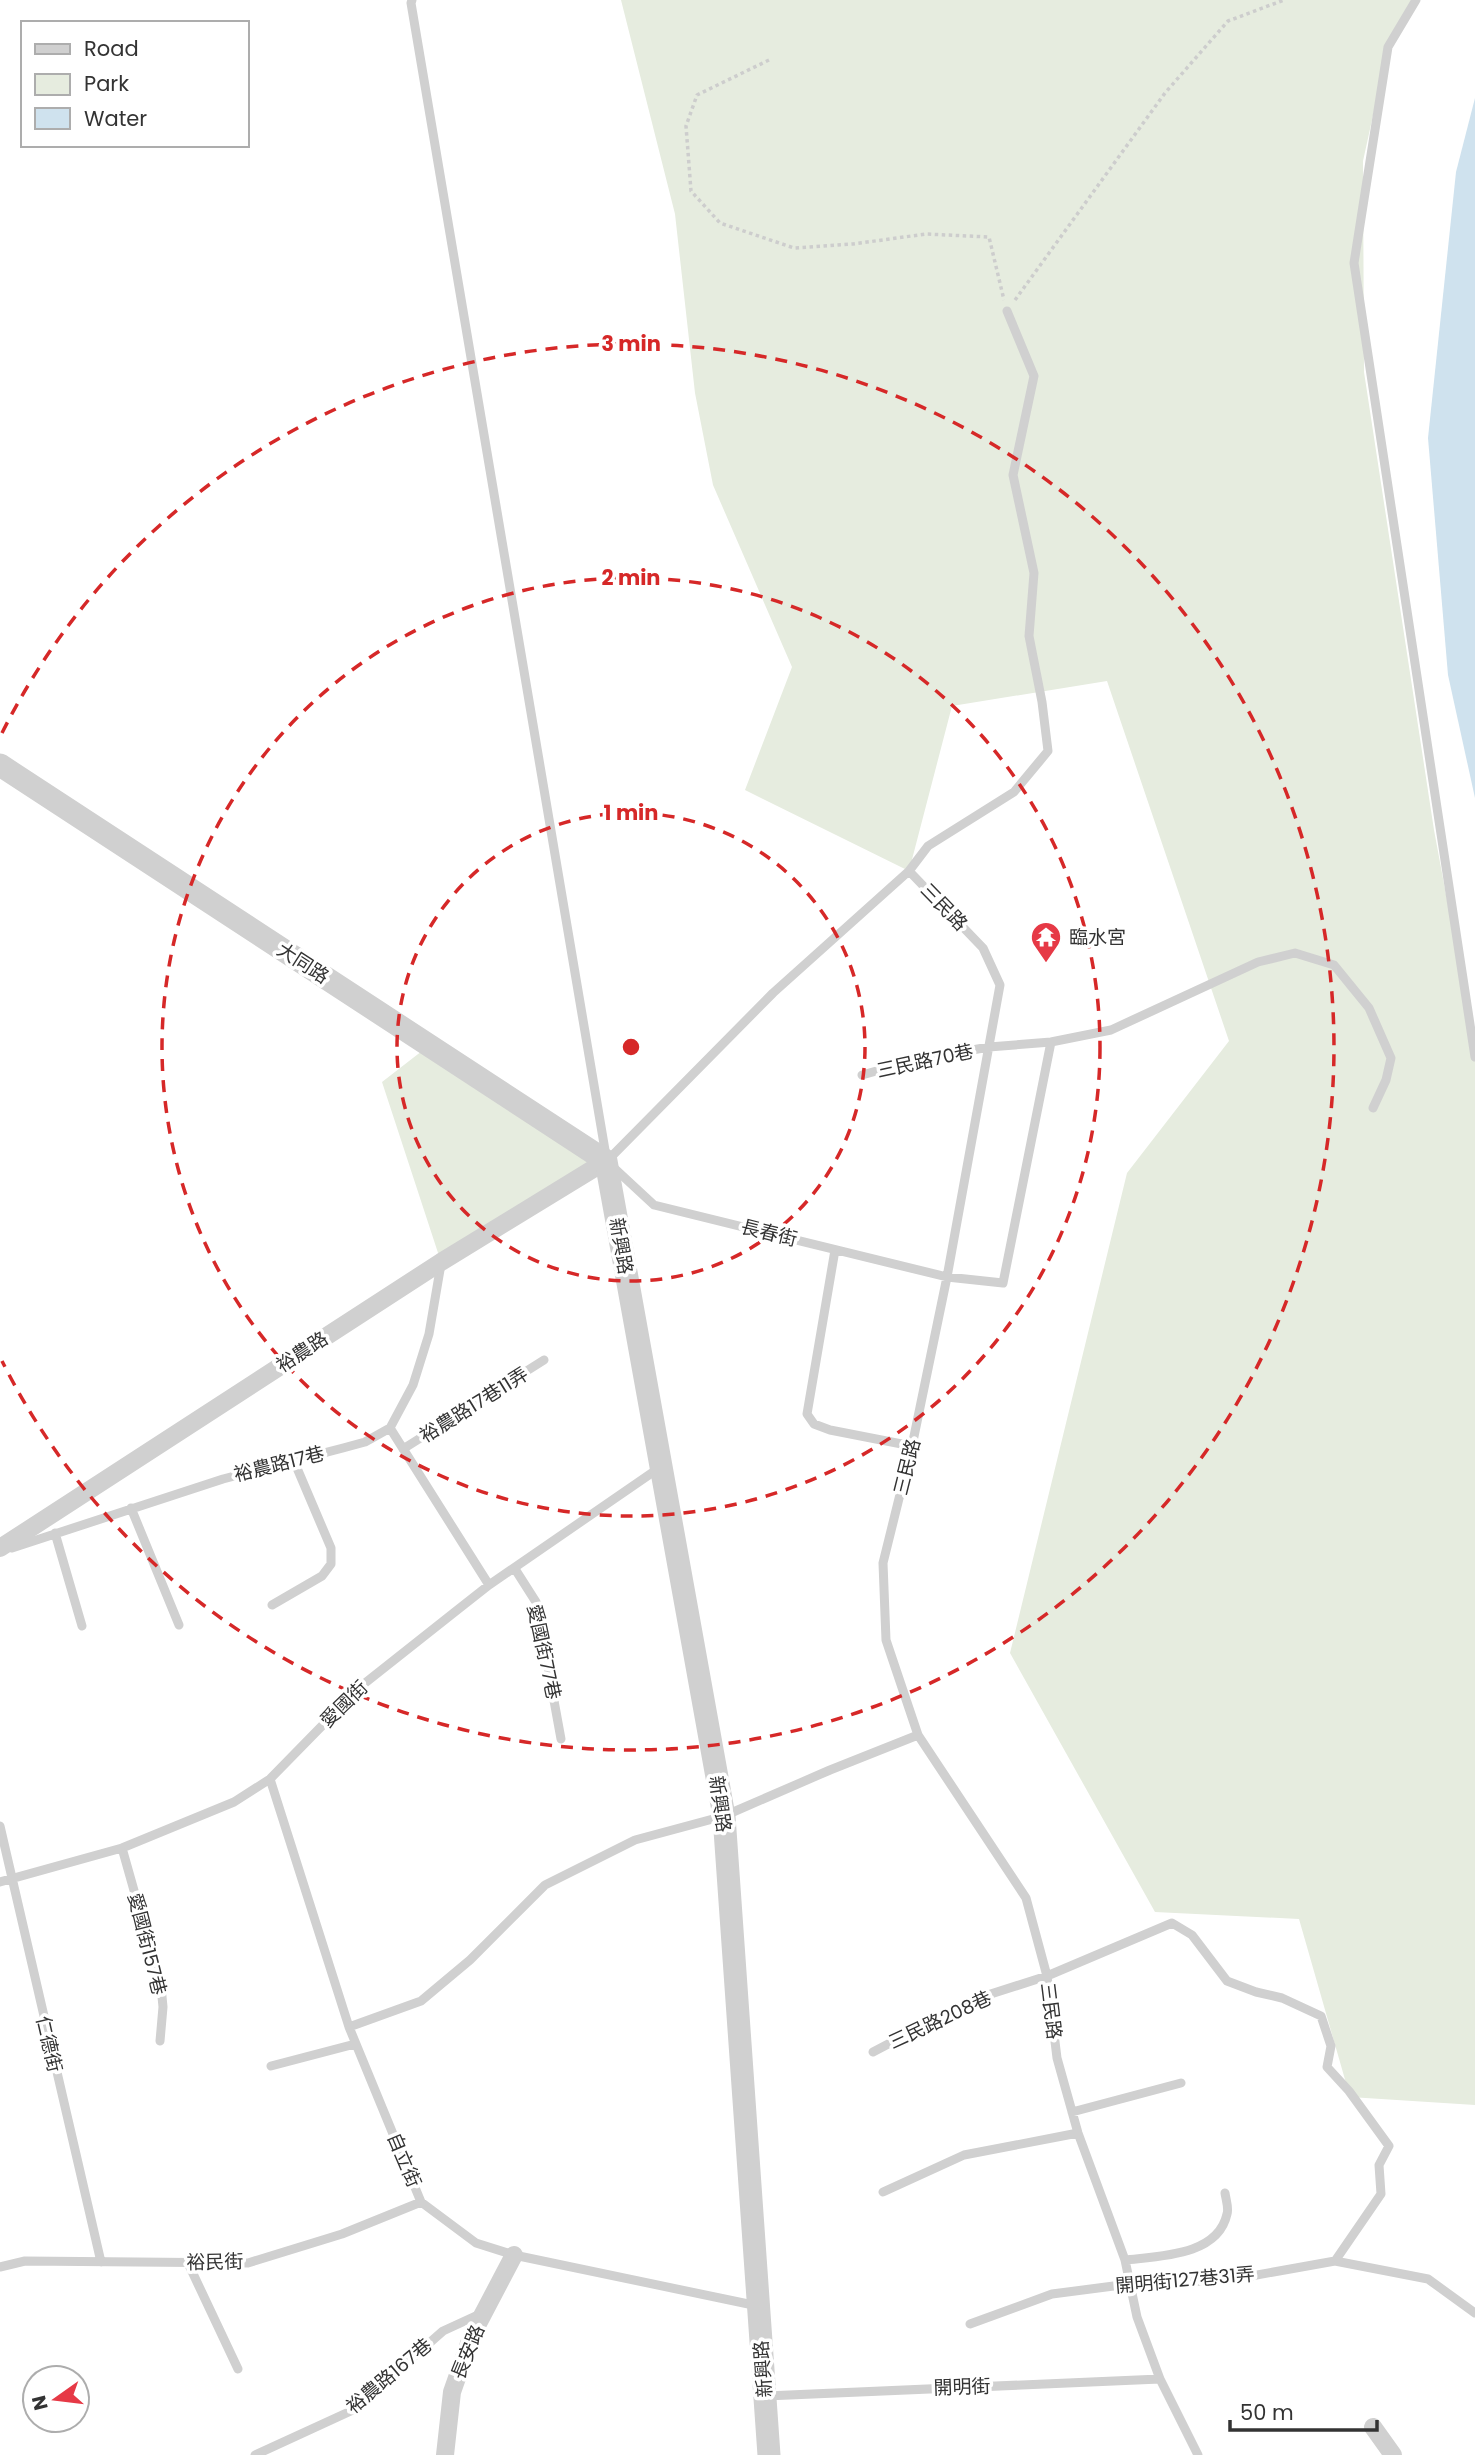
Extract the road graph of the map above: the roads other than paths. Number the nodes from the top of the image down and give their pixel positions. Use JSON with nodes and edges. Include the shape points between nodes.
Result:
{"nodes":[{"id":1,"x":412,"y":0,"type":"edge"},
{"id":2,"x":1416,"y":0,"type":"edge"},
{"id":3,"x":1007,"y":311,"type":"road end"},
{"id":4,"x":0,"y":765,"type":"edge"},
{"id":5,"x":909,"y":871,"type":"junction"},
{"id":6,"x":1051,"y":1042,"type":"junction"},
{"id":7,"x":989,"y":1047,"type":"junction"},
{"id":8,"x":1475,"y":1057,"type":"edge"},
{"id":9,"x":862,"y":1075,"type":"dead end"},
{"id":10,"x":1373,"y":1108,"type":"dead end"},
{"id":11,"x":606,"y":1161,"type":"junction"},
{"id":12,"x":835,"y":1250,"type":"junction"},
{"id":13,"x":441,"y":1262,"type":"junction"},
{"id":14,"x":947,"y":1277,"type":"junction"},
{"id":15,"x":544,"y":1360,"type":"dead end"},
{"id":16,"x":390,"y":1428,"type":"junction"},
{"id":17,"x":912,"y":1446,"type":"junction"},
{"id":18,"x":403,"y":1449,"type":"junction"},
{"id":19,"x":294,"y":1461,"type":"junction"},
{"id":20,"x":660,"y":1467,"type":"junction"},
{"id":21,"x":131,"y":1508,"type":"junction"},
{"id":22,"x":55,"y":1533,"type":"junction"},
{"id":23,"x":0,"y":1550,"type":"edge"},
{"id":24,"x":515,"y":1569,"type":"junction"},
{"id":25,"x":489,"y":1585,"type":"junction"},
{"id":26,"x":272,"y":1605,"type":"dead end"},
{"id":27,"x":178,"y":1625,"type":"dead end"},
{"id":28,"x":82,"y":1626,"type":"dead end"},
{"id":29,"x":918,"y":1735,"type":"junction"},
{"id":30,"x":561,"y":1739,"type":"dead end"},
{"id":31,"x":270,"y":1779,"type":"junction"},
{"id":32,"x":724,"y":1816,"type":"junction"},
{"id":33,"x":0,"y":1826,"type":"edge"},
{"id":34,"x":122,"y":1848,"type":"junction"},
{"id":35,"x":11,"y":1880,"type":"junction"},
{"id":36,"x":0,"y":1882,"type":"edge"},
{"id":37,"x":1047,"y":1976,"type":"junction"},
{"id":38,"x":349,"y":2027,"type":"junction"},
{"id":39,"x":160,"y":2041,"type":"dead end"},
{"id":40,"x":355,"y":2044,"type":"junction"},
{"id":41,"x":873,"y":2052,"type":"dead end"},
{"id":42,"x":271,"y":2066,"type":"dead end"},
{"id":43,"x":1181,"y":2083,"type":"dead end"},
{"id":44,"x":1072,"y":2112,"type":"junction"},
{"id":45,"x":1077,"y":2133,"type":"junction"},
{"id":46,"x":883,"y":2192,"type":"dead end"},
{"id":47,"x":1225,"y":2193,"type":"dead end"},
{"id":48,"x":421,"y":2202,"type":"junction"},
{"id":49,"x":514,"y":2255,"type":"junction"},
{"id":50,"x":1125,"y":2260,"type":"junction"},
{"id":51,"x":1335,"y":2261,"type":"junction"},
{"id":52,"x":101,"y":2262,"type":"junction"},
{"id":53,"x":188,"y":2263,"type":"junction"},
{"id":54,"x":0,"y":2267,"type":"edge"},
{"id":55,"x":1129,"y":2284,"type":"junction"},
{"id":56,"x":759,"y":2306,"type":"junction"},
{"id":57,"x":484,"y":2312,"type":"junction"},
{"id":58,"x":1475,"y":2313,"type":"edge"},
{"id":59,"x":970,"y":2324,"type":"dead end"},
{"id":60,"x":238,"y":2369,"type":"dead end"},
{"id":61,"x":1160,"y":2379,"type":"junction"},
{"id":62,"x":764,"y":2396,"type":"junction"},
{"id":63,"x":1373,"y":2427,"type":"dead end"},
{"id":64,"x":255,"y":2455,"type":"edge"},
{"id":65,"x":445,"y":2455,"type":"edge"},
{"id":66,"x":769,"y":2455,"type":"edge"},
{"id":67,"x":1198,"y":2455,"type":"edge"},
{"id":68,"x":1393,"y":2455,"type":"edge"}],
"edges":[{"from":1,"to":11,"type":"lane"},
{"from":2,"to":8,"type":"lane","via":[[1388,47],[1354,263]]},
{"from":3,"to":5,"type":"lane","via":[[1034,376],[1013,475],[1034,573],[1029,636],[1048,751],[1014,792],[928,846]]},
{"from":4,"to":11,"type":"street","name":"大同路"},
{"from":5,"to":7,"type":"lane","name":"三民路","via":[[984,947],[999,985]]},
{"from":5,"to":11,"type":"lane","name":"三民路","via":[[773,993]]},
{"from":6,"to":7,"type":"lane","name":"三民路70巷"},
{"from":6,"to":10,"type":"lane","name":"三民路70巷","via":[[1111,1030],[1258,962],[1295,953],[1334,965],[1369,1007],[1391,1058]]},
{"from":6,"to":14,"type":"lane","name":"長春街","via":[[1003,1283]]},
{"from":7,"to":9,"type":"lane","name":"三民路70巷"},
{"from":7,"to":14,"type":"lane","name":"三民路"},
{"from":11,"to":12,"type":"lane","name":"長春街","via":[[653,1205]]},
{"from":11,"to":13,"type":"street","name":"裕農路"},
{"from":11,"to":20,"type":"street","name":"新興路"},
{"from":12,"to":14,"type":"lane","name":"長春街"},
{"from":12,"to":17,"type":"lane","via":[[807,1414],[814,1424],[830,1430]]},
{"from":13,"to":16,"type":"lane","via":[[429,1334],[413,1385]]},
{"from":13,"to":23,"type":"street","name":"裕農路"},
{"from":14,"to":17,"type":"lane","name":"三民路"},
{"from":15,"to":18,"type":"lane","name":"裕農路17巷11弄"},
{"from":16,"to":18,"type":"lane","name":"裕農路17巷11弄"},
{"from":16,"to":19,"type":"lane","name":"裕農路17巷","via":[[365,1441]]},
{"from":17,"to":29,"type":"lane","name":"三民路","via":[[883,1563],[886,1640]]},
{"from":18,"to":25,"type":"lane","name":"裕農路17巷11弄"},
{"from":19,"to":21,"type":"lane","name":"裕農路17巷"},
{"from":19,"to":26,"type":"lane","via":[[331,1548],[331,1564],[322,1576]]},
{"from":20,"to":24,"type":"lane","name":"愛國街"},
{"from":20,"to":32,"type":"street","name":"新興路"},
{"from":21,"to":22,"type":"lane","name":"裕農路17巷"},
{"from":21,"to":27,"type":"lane"},
{"from":22,"to":23,"type":"lane","name":"裕農路17巷"},
{"from":22,"to":28,"type":"lane"},
{"from":24,"to":25,"type":"lane","name":"愛國街"},
{"from":24,"to":30,"type":"lane","name":"愛國街77巷","via":[[536,1602]]},
{"from":25,"to":31,"type":"lane","name":"愛國街","via":[[360,1687]]},
{"from":29,"to":32,"type":"lane"},
{"from":29,"to":37,"type":"lane","name":"三民路","via":[[1026,1898]]},
{"from":31,"to":34,"type":"lane","name":"愛國街","via":[[234,1802]]},
{"from":31,"to":38,"type":"lane","name":"自立街"},
{"from":32,"to":38,"type":"lane","via":[[635,1840],[545,1885],[470,1960],[421,2001]]},
{"from":32,"to":56,"type":"street","name":"新興路"},
{"from":33,"to":35,"type":"lane","name":"仁德街"},
{"from":34,"to":35,"type":"lane","name":"愛國街"},
{"from":34,"to":39,"type":"lane","name":"愛國街157巷","via":[[161,1986]]},
{"from":35,"to":36,"type":"lane","name":"愛國街"},
{"from":35,"to":52,"type":"lane","name":"仁德街"},
{"from":37,"to":41,"type":"lane","name":"三民路208巷","via":[[972,2000]]},
{"from":37,"to":44,"type":"lane","name":"三民路","via":[[1057,2058]]},
{"from":37,"to":51,"type":"lane","name":"三民路208巷","via":[[1172,1923],[1192,1936],[1227,1981],[1321,2016],[1331,2046],[1327,2067],[1389,2146],[1379,2165],[1381,2193]]},
{"from":38,"to":40,"type":"lane","name":"自立街"},
{"from":40,"to":42,"type":"lane"},
{"from":40,"to":48,"type":"lane","name":"自立街"},
{"from":43,"to":44,"type":"lane"},
{"from":44,"to":45,"type":"lane","name":"三民路"},
{"from":45,"to":46,"type":"lane","via":[[964,2155]]},
{"from":45,"to":50,"type":"lane","name":"三民路"},
{"from":47,"to":50,"type":"lane","via":[[1228,2213],[1220,2233],[1188,2252]]},
{"from":48,"to":49,"type":"lane","name":"自立街","via":[[476,2243]]},
{"from":48,"to":53,"type":"lane","name":"裕民街","via":[[342,2234],[248,2263]]},
{"from":49,"to":56,"type":"lane","name":"自立街"},
{"from":49,"to":57,"type":"street","name":"長安路"},
{"from":50,"to":55,"type":"lane","name":"三民路"},
{"from":51,"to":55,"type":"lane","name":"開明街127巷31弄","via":[[1229,2280]]},
{"from":51,"to":58,"type":"lane","name":"開明街127巷31弄","via":[[1428,2279]]},
{"from":52,"to":53,"type":"lane","name":"裕民街"},
{"from":52,"to":54,"type":"lane","name":"裕民街","via":[[25,2261]]},
{"from":53,"to":60,"type":"lane"},
{"from":55,"to":59,"type":"lane","name":"開明街127巷31弄","via":[[1052,2294]]},
{"from":55,"to":61,"type":"lane","name":"三民路"},
{"from":56,"to":62,"type":"street","name":"新興路"},
{"from":57,"to":64,"type":"lane","name":"裕農路167巷","via":[[443,2332],[353,2410]]},
{"from":57,"to":65,"type":"street","name":"長安路","via":[[452,2392]]},
{"from":61,"to":62,"type":"lane","name":"開明街"},
{"from":61,"to":67,"type":"lane","name":"三民路"},
{"from":62,"to":66,"type":"street","name":"新興路"},
{"from":63,"to":68,"type":"street"}]}
